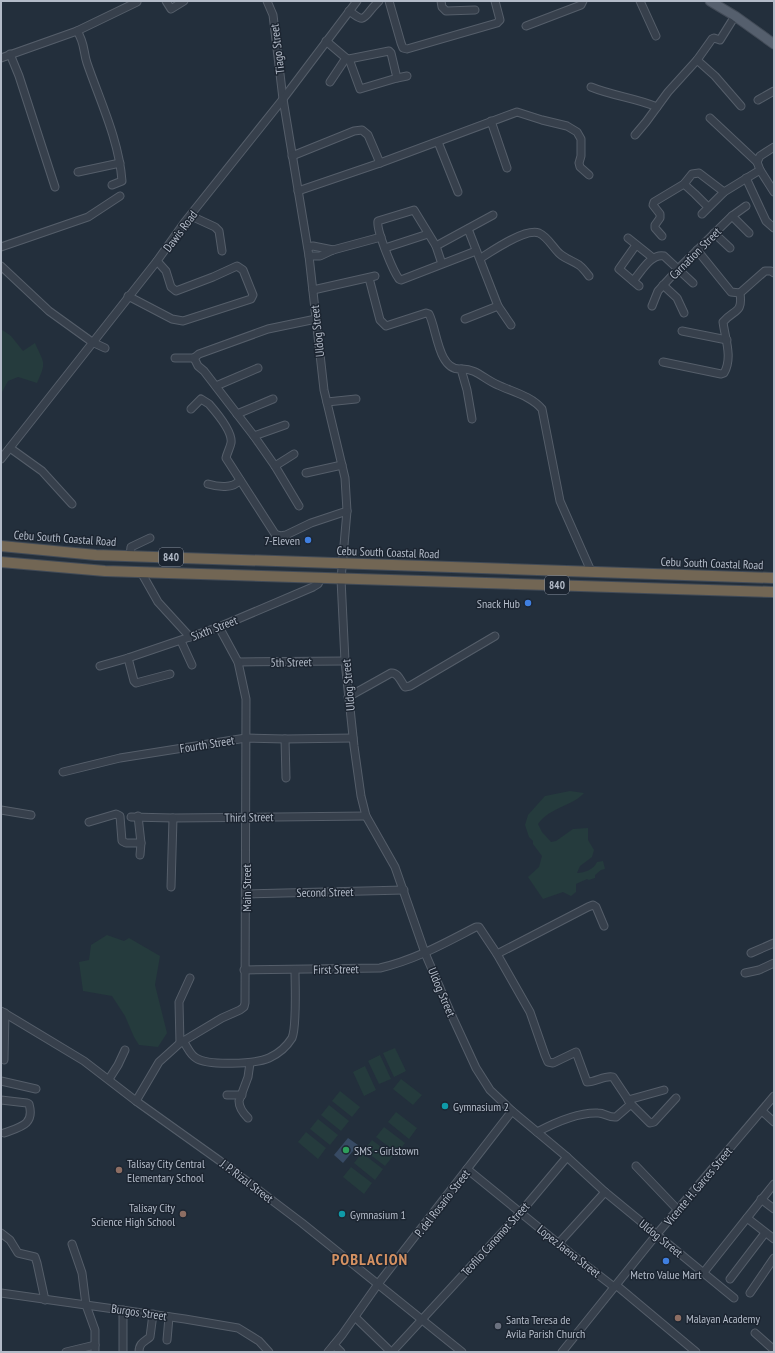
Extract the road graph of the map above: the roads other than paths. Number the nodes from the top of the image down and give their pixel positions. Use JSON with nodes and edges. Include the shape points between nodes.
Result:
{"nodes":[{"id":1,"x":166,"y":1,"type":"edge"},
{"id":2,"x":184,"y":1,"type":"edge"},
{"id":3,"x":267,"y":1,"type":"edge"},
{"id":4,"x":357,"y":1,"type":"edge"},
{"id":5,"x":379,"y":1,"type":"edge"},
{"id":6,"x":389,"y":1,"type":"edge"},
{"id":7,"x":441,"y":1,"type":"edge"},
{"id":8,"x":495,"y":1,"type":"edge"},
{"id":9,"x":582,"y":1,"type":"edge"},
{"id":10,"x":640,"y":1,"type":"edge"},
{"id":11,"x":710,"y":1,"type":"edge"},
{"id":12,"x":138,"y":2,"type":"dead end"},
{"id":13,"x":474,"y":10,"type":"dead end"},
{"id":14,"x":349,"y":11,"type":"junction"},
{"id":15,"x":735,"y":16,"type":"junction"},
{"id":16,"x":526,"y":26,"type":"dead end"},
{"id":17,"x":77,"y":31,"type":"junction"},
{"id":18,"x":656,"y":36,"type":"dead end"},
{"id":19,"x":326,"y":41,"type":"junction"},
{"id":20,"x":774,"y":44,"type":"edge"},
{"id":21,"x":10,"y":54,"type":"junction"},
{"id":22,"x":1,"y":58,"type":"edge"},
{"id":23,"x":347,"y":58,"type":"junction"},
{"id":24,"x":697,"y":60,"type":"junction"},
{"id":25,"x":407,"y":76,"type":"dead end"},
{"id":26,"x":397,"y":78,"type":"junction"},
{"id":27,"x":330,"y":82,"type":"dead end"},
{"id":28,"x":591,"y":87,"type":"dead end"},
{"id":29,"x":774,"y":91,"type":"edge"},
{"id":30,"x":283,"y":99,"type":"junction"},
{"id":31,"x":758,"y":100,"type":"dead end"},
{"id":32,"x":741,"y":106,"type":"dead end"},
{"id":33,"x":657,"y":107,"type":"junction"},
{"id":34,"x":710,"y":118,"type":"dead end"},
{"id":35,"x":491,"y":121,"type":"junction"},
{"id":36,"x":635,"y":135,"type":"dead end"},
{"id":37,"x":438,"y":142,"type":"junction"},
{"id":38,"x":774,"y":147,"type":"edge"},
{"id":39,"x":292,"y":156,"type":"junction"},
{"id":40,"x":759,"y":159,"type":"junction"},
{"id":41,"x":120,"y":163,"type":"junction"},
{"id":42,"x":380,"y":163,"type":"junction"},
{"id":43,"x":507,"y":168,"type":"dead end"},
{"id":44,"x":760,"y":170,"type":"junction"},
{"id":45,"x":78,"y":172,"type":"dead end"},
{"id":46,"x":589,"y":175,"type":"dead end"},
{"id":47,"x":746,"y":178,"type":"junction"},
{"id":48,"x":684,"y":184,"type":"junction"},
{"id":49,"x":112,"y":185,"type":"dead end"},
{"id":50,"x":55,"y":187,"type":"dead end"},
{"id":51,"x":298,"y":191,"type":"junction"},
{"id":52,"x":458,"y":192,"type":"dead end"},
{"id":53,"x":724,"y":192,"type":"junction"},
{"id":54,"x":774,"y":192,"type":"edge"},
{"id":55,"x":120,"y":196,"type":"dead end"},
{"id":56,"x":746,"y":206,"type":"dead end"},
{"id":57,"x":708,"y":207,"type":"junction"},
{"id":58,"x":702,"y":214,"type":"dead end"},
{"id":59,"x":493,"y":215,"type":"dead end"},
{"id":60,"x":191,"y":216,"type":"junction"},
{"id":61,"x":732,"y":216,"type":"junction"},
{"id":62,"x":774,"y":228,"type":"edge"},
{"id":63,"x":468,"y":229,"type":"junction"},
{"id":64,"x":714,"y":233,"type":"junction"},
{"id":65,"x":749,"y":233,"type":"dead end"},
{"id":66,"x":428,"y":234,"type":"junction"},
{"id":67,"x":662,"y":236,"type":"dead end"},
{"id":68,"x":381,"y":237,"type":"junction"},
{"id":69,"x":628,"y":238,"type":"dead end"},
{"id":70,"x":636,"y":245,"type":"junction"},
{"id":71,"x":436,"y":246,"type":"junction"},
{"id":72,"x":1,"y":247,"type":"edge"},
{"id":73,"x":308,"y":247,"type":"junction"},
{"id":74,"x":385,"y":248,"type":"junction"},
{"id":75,"x":730,"y":248,"type":"dead end"},
{"id":76,"x":333,"y":250,"type":"junction"},
{"id":77,"x":697,"y":250,"type":"junction"},
{"id":78,"x":222,"y":251,"type":"dead end"},
{"id":79,"x":476,"y":251,"type":"junction"},
{"id":80,"x":309,"y":256,"type":"junction"},
{"id":81,"x":480,"y":258,"type":"junction"},
{"id":82,"x":653,"y":258,"type":"junction"},
{"id":83,"x":157,"y":261,"type":"junction"},
{"id":84,"x":442,"y":264,"type":"junction"},
{"id":85,"x":1,"y":266,"type":"edge"},
{"id":86,"x":679,"y":268,"type":"junction"},
{"id":87,"x":774,"y":273,"type":"edge"},
{"id":88,"x":589,"y":276,"type":"dead end"},
{"id":89,"x":693,"y":283,"type":"dead end"},
{"id":90,"x":663,"y":285,"type":"junction"},
{"id":91,"x":313,"y":290,"type":"junction"},
{"id":92,"x":740,"y":293,"type":"junction"},
{"id":93,"x":128,"y":296,"type":"junction"},
{"id":94,"x":498,"y":306,"type":"junction"},
{"id":95,"x":652,"y":306,"type":"dead end"},
{"id":96,"x":684,"y":313,"type":"dead end"},
{"id":97,"x":316,"y":319,"type":"junction"},
{"id":98,"x":465,"y":319,"type":"dead end"},
{"id":99,"x":511,"y":326,"type":"dead end"},
{"id":100,"x":682,"y":330,"type":"dead end"},
{"id":101,"x":727,"y":340,"type":"junction"},
{"id":102,"x":92,"y":342,"type":"junction"},
{"id":103,"x":105,"y":348,"type":"dead end"},
{"id":104,"x":174,"y":358,"type":"dead end"},
{"id":105,"x":194,"y":358,"type":"junction"},
{"id":106,"x":663,"y":362,"type":"dead end"},
{"id":107,"x":258,"y":368,"type":"dead end"},
{"id":108,"x":461,"y":369,"type":"junction"},
{"id":109,"x":216,"y":386,"type":"junction"},
{"id":110,"x":356,"y":398,"type":"dead end"},
{"id":111,"x":273,"y":399,"type":"dead end"},
{"id":112,"x":327,"y":402,"type":"junction"},
{"id":113,"x":191,"y":409,"type":"dead end"},
{"id":114,"x":236,"y":414,"type":"junction"},
{"id":115,"x":472,"y":419,"type":"dead end"},
{"id":116,"x":285,"y":425,"type":"dead end"},
{"id":117,"x":254,"y":436,"type":"junction"},
{"id":118,"x":10,"y":448,"type":"junction"},
{"id":119,"x":294,"y":454,"type":"dead end"},
{"id":120,"x":1,"y":459,"type":"edge"},
{"id":121,"x":342,"y":465,"type":"junction"},
{"id":122,"x":275,"y":466,"type":"junction"},
{"id":123,"x":306,"y":472,"type":"dead end"},
{"id":124,"x":240,"y":480,"type":"junction"},
{"id":125,"x":208,"y":484,"type":"dead end"},
{"id":126,"x":72,"y":504,"type":"dead end"},
{"id":127,"x":299,"y":506,"type":"dead end"},
{"id":128,"x":347,"y":511,"type":"junction"},
{"id":129,"x":150,"y":538,"type":"dead end"},
{"id":130,"x":1,"y":546,"type":"edge"},
{"id":131,"x":130,"y":556,"type":"junction"},
{"id":132,"x":1,"y":562,"type":"edge"},
{"id":133,"x":342,"y":564,"type":"junction"},
{"id":134,"x":591,"y":571,"type":"junction"},
{"id":135,"x":141,"y":572,"type":"junction"},
{"id":136,"x":321,"y":578,"type":"junction"},
{"id":137,"x":774,"y":578,"type":"edge"},
{"id":138,"x":341,"y":579,"type":"junction"},
{"id":139,"x":774,"y":592,"type":"edge"},
{"id":140,"x":219,"y":627,"type":"junction"},
{"id":141,"x":495,"y":636,"type":"dead end"},
{"id":142,"x":190,"y":637,"type":"junction"},
{"id":143,"x":181,"y":641,"type":"junction"},
{"id":144,"x":128,"y":658,"type":"junction"},
{"id":145,"x":345,"y":661,"type":"junction"},
{"id":146,"x":238,"y":662,"type":"junction"},
{"id":147,"x":192,"y":665,"type":"dead end"},
{"id":148,"x":100,"y":666,"type":"dead end"},
{"id":149,"x":170,"y":674,"type":"dead end"},
{"id":150,"x":348,"y":697,"type":"junction"},
{"id":151,"x":246,"y":738,"type":"junction"},
{"id":152,"x":353,"y":738,"type":"junction"},
{"id":153,"x":285,"y":739,"type":"junction"},
{"id":154,"x":63,"y":772,"type":"dead end"},
{"id":155,"x":286,"y":778,"type":"dead end"},
{"id":156,"x":1,"y":810,"type":"edge"},
{"id":157,"x":31,"y":815,"type":"dead end"},
{"id":158,"x":366,"y":816,"type":"junction"},
{"id":159,"x":245,"y":817,"type":"junction"},
{"id":160,"x":173,"y":818,"type":"junction"},
{"id":161,"x":89,"y":822,"type":"dead end"},
{"id":162,"x":141,"y":843,"type":"junction"},
{"id":163,"x":140,"y":855,"type":"dead end"},
{"id":164,"x":170,"y":887,"type":"dead end"},
{"id":165,"x":404,"y":890,"type":"junction"},
{"id":166,"x":246,"y":894,"type":"junction"},
{"id":167,"x":604,"y":926,"type":"dead end"},
{"id":168,"x":774,"y":942,"type":"edge"},
{"id":169,"x":425,"y":953,"type":"junction"},
{"id":170,"x":751,"y":953,"type":"dead end"},
{"id":171,"x":497,"y":954,"type":"junction"},
{"id":172,"x":774,"y":962,"type":"edge"},
{"id":173,"x":244,"y":970,"type":"junction"},
{"id":174,"x":295,"y":970,"type":"junction"},
{"id":175,"x":745,"y":973,"type":"dead end"},
{"id":176,"x":190,"y":978,"type":"dead end"},
{"id":177,"x":3,"y":1012,"type":"edge"},
{"id":178,"x":182,"y":1042,"type":"junction"},
{"id":179,"x":125,"y":1050,"type":"dead end"},
{"id":180,"x":4,"y":1060,"type":"dead end"},
{"id":181,"x":250,"y":1062,"type":"junction"},
{"id":182,"x":109,"y":1079,"type":"junction"},
{"id":183,"x":1,"y":1081,"type":"edge"},
{"id":184,"x":36,"y":1089,"type":"dead end"},
{"id":185,"x":664,"y":1090,"type":"dead end"},
{"id":186,"x":227,"y":1095,"type":"dead end"},
{"id":187,"x":242,"y":1095,"type":"junction"},
{"id":188,"x":774,"y":1096,"type":"edge"},
{"id":189,"x":676,"y":1098,"type":"dead end"},
{"id":190,"x":1,"y":1100,"type":"edge"},
{"id":191,"x":136,"y":1101,"type":"junction"},
{"id":192,"x":630,"y":1102,"type":"junction"},
{"id":193,"x":512,"y":1111,"type":"junction"},
{"id":194,"x":762,"y":1111,"type":"junction"},
{"id":195,"x":248,"y":1118,"type":"dead end"},
{"id":196,"x":774,"y":1122,"type":"edge"},
{"id":197,"x":537,"y":1132,"type":"junction"},
{"id":198,"x":4,"y":1133,"type":"dead end"},
{"id":199,"x":567,"y":1157,"type":"junction"},
{"id":200,"x":636,"y":1166,"type":"dead end"},
{"id":201,"x":467,"y":1169,"type":"junction"},
{"id":202,"x":774,"y":1184,"type":"edge"},
{"id":203,"x":605,"y":1192,"type":"junction"},
{"id":204,"x":761,"y":1199,"type":"junction"},
{"id":205,"x":774,"y":1209,"type":"edge"},
{"id":206,"x":678,"y":1210,"type":"junction"},
{"id":207,"x":520,"y":1213,"type":"junction"},
{"id":208,"x":747,"y":1218,"type":"junction"},
{"id":209,"x":765,"y":1233,"type":"junction"},
{"id":210,"x":1,"y":1234,"type":"edge"},
{"id":211,"x":657,"y":1234,"type":"junction"},
{"id":212,"x":774,"y":1239,"type":"edge"},
{"id":213,"x":72,"y":1244,"type":"dead end"},
{"id":214,"x":558,"y":1244,"type":"junction"},
{"id":215,"x":774,"y":1258,"type":"edge"},
{"id":216,"x":704,"y":1272,"type":"junction"},
{"id":217,"x":730,"y":1279,"type":"dead end"},
{"id":218,"x":378,"y":1284,"type":"junction"},
{"id":219,"x":615,"y":1286,"type":"junction"},
{"id":220,"x":750,"y":1293,"type":"dead end"},
{"id":221,"x":1,"y":1294,"type":"edge"},
{"id":222,"x":734,"y":1298,"type":"dead end"},
{"id":223,"x":45,"y":1300,"type":"junction"},
{"id":224,"x":86,"y":1305,"type":"junction"},
{"id":225,"x":123,"y":1310,"type":"junction"},
{"id":226,"x":153,"y":1314,"type":"junction"},
{"id":227,"x":169,"y":1316,"type":"junction"},
{"id":228,"x":355,"y":1317,"type":"junction"},
{"id":229,"x":422,"y":1319,"type":"junction"},
{"id":230,"x":755,"y":1333,"type":"dead end"},
{"id":231,"x":167,"y":1340,"type":"dead end"},
{"id":232,"x":334,"y":1345,"type":"junction"},
{"id":233,"x":95,"y":1349,"type":"edge"},
{"id":234,"x":774,"y":1350,"type":"edge"},
{"id":235,"x":66,"y":1352,"type":"edge"},
{"id":236,"x":123,"y":1352,"type":"edge"},
{"id":237,"x":139,"y":1352,"type":"edge"},
{"id":238,"x":269,"y":1352,"type":"edge"},
{"id":239,"x":328,"y":1352,"type":"edge"},
{"id":240,"x":340,"y":1352,"type":"edge"},
{"id":241,"x":392,"y":1352,"type":"edge"},
{"id":242,"x":462,"y":1352,"type":"edge"},
{"id":243,"x":562,"y":1352,"type":"edge"},
{"id":244,"x":696,"y":1352,"type":"edge"}],
"edges":[{"from":1,"to":2,"type":"street","via":[[171,9]]},
{"from":3,"to":30,"type":"street","name":"Tiago Street","via":[[273,15]]},
{"from":4,"to":14,"type":"street","name":"Dawis Road"},
{"from":5,"to":14,"type":"street","via":[[364,18]]},
{"from":6,"to":8,"type":"street","via":[[401,43],[403,48],[407,49],[497,23],[500,20]]},
{"from":7,"to":13,"type":"street","via":[[446,11]]},
{"from":9,"to":16,"type":"street","via":[[581,5]]},
{"from":10,"to":18,"type":"street"},
{"from":11,"to":15,"type":"main road"},
{"from":12,"to":17,"type":"street"},
{"from":14,"to":19,"type":"street","name":"Dawis Road"},
{"from":15,"to":20,"type":"main road"},
{"from":15,"to":24,"type":"street","via":[[720,40],[712,39]]},
{"from":17,"to":21,"type":"street"},
{"from":17,"to":41,"type":"street","via":[[83,40],[86,61]]},
{"from":19,"to":23,"type":"street"},
{"from":19,"to":30,"type":"street","name":"Dawis Road"},
{"from":21,"to":22,"type":"street"},
{"from":21,"to":50,"type":"street"},
{"from":23,"to":26,"type":"street","via":[[389,51]]},
{"from":23,"to":26,"type":"street","via":[[360,89]]},
{"from":23,"to":27,"type":"street"},
{"from":24,"to":32,"type":"street","via":[[716,76]]},
{"from":24,"to":33,"type":"street"},
{"from":25,"to":26,"type":"street"},
{"from":28,"to":33,"type":"street"},
{"from":29,"to":31,"type":"street"},
{"from":30,"to":39,"type":"street","name":"Uldog Street"},
{"from":30,"to":60,"type":"street","name":"Dawis Road"},
{"from":33,"to":36,"type":"street"},
{"from":34,"to":40,"type":"street"},
{"from":35,"to":37,"type":"street"},
{"from":35,"to":43,"type":"street"},
{"from":35,"to":46,"type":"street","via":[[517,112],[567,126],[577,132],[581,140],[580,168]]},
{"from":37,"to":42,"type":"street"},
{"from":37,"to":52,"type":"street"},
{"from":38,"to":40,"type":"street"},
{"from":39,"to":42,"type":"street","via":[[362,130],[368,135]]},
{"from":39,"to":51,"type":"street","name":"Uldog Street"},
{"from":40,"to":44,"type":"street"},
{"from":41,"to":45,"type":"street"},
{"from":41,"to":49,"type":"street","via":[[122,182]]},
{"from":42,"to":51,"type":"street"},
{"from":44,"to":47,"type":"street"},
{"from":44,"to":54,"type":"street"},
{"from":47,"to":53,"type":"street"},
{"from":47,"to":62,"type":"street","via":[[766,221]]},
{"from":48,"to":53,"type":"street","via":[[696,172]]},
{"from":48,"to":57,"type":"street"},
{"from":48,"to":67,"type":"street","via":[[654,202],[653,205],[660,214],[655,225]]},
{"from":51,"to":73,"type":"street","name":"Uldog Street"},
{"from":53,"to":57,"type":"street"},
{"from":55,"to":72,"type":"street","via":[[88,217]]},
{"from":56,"to":61,"type":"street","name":"Carnation Street"},
{"from":57,"to":58,"type":"street"},
{"from":59,"to":63,"type":"street"},
{"from":60,"to":78,"type":"street","via":[[215,227]]},
{"from":60,"to":83,"type":"street","name":"Dawis Road"},
{"from":61,"to":64,"type":"street","name":"Carnation Street"},
{"from":61,"to":65,"type":"street"},
{"from":63,"to":71,"type":"street"},
{"from":63,"to":79,"type":"street"},
{"from":64,"to":75,"type":"street"},
{"from":64,"to":77,"type":"street","name":"Carnation Street"},
{"from":66,"to":68,"type":"street","via":[[416,212],[411,210],[378,221]]},
{"from":66,"to":71,"type":"street"},
{"from":66,"to":74,"type":"street"},
{"from":68,"to":74,"type":"street"},
{"from":68,"to":76,"type":"street"},
{"from":69,"to":70,"type":"street"},
{"from":70,"to":82,"type":"street"},
{"from":70,"to":82,"type":"street","via":[[620,269],[636,283]]},
{"from":71,"to":84,"type":"street"},
{"from":73,"to":76,"type":"street"},
{"from":73,"to":80,"type":"street","name":"Uldog Street"},
{"from":74,"to":84,"type":"street","via":[[397,277],[401,280]]},
{"from":76,"to":80,"type":"street","via":[[320,256]]},
{"from":77,"to":86,"type":"street","name":"Carnation Street"},
{"from":77,"to":92,"type":"street","via":[[731,292]]},
{"from":79,"to":81,"type":"street"},
{"from":79,"to":84,"type":"street"},
{"from":80,"to":91,"type":"street","name":"Uldog Street"},
{"from":81,"to":88,"type":"street","via":[[513,240],[527,234],[538,233],[548,240],[555,250],[580,266]]},
{"from":81,"to":94,"type":"street"},
{"from":82,"to":86,"type":"street","via":[[664,256]]},
{"from":83,"to":93,"type":"street","name":"Dawis Road"},
{"from":83,"to":93,"type":"street","via":[[166,271],[171,287],[176,291],[237,266],[243,270],[253,295],[252,299],[183,321],[172,319]]},
{"from":85,"to":102,"type":"street","via":[[49,311]]},
{"from":86,"to":89,"type":"street"},
{"from":86,"to":90,"type":"street","name":"Carnation Street"},
{"from":87,"to":92,"type":"street","via":[[765,271]]},
{"from":90,"to":95,"type":"street","name":"Carnation Street"},
{"from":90,"to":96,"type":"street","via":[[677,298]]},
{"from":91,"to":97,"type":"street","name":"Uldog Street"},
{"from":91,"to":108,"type":"street","via":[[372,277],[382,324],[386,326],[429,314],[444,359],[450,367]]},
{"from":92,"to":101,"type":"street","via":[[740,308],[723,322]]},
{"from":93,"to":102,"type":"street","name":"Dawis Road"},
{"from":94,"to":98,"type":"street"},
{"from":94,"to":99,"type":"street"},
{"from":97,"to":105,"type":"street","via":[[268,329]]},
{"from":97,"to":112,"type":"street","name":"Uldog Street"},
{"from":100,"to":101,"type":"street"},
{"from":101,"to":106,"type":"street","via":[[728,355],[724,373]]},
{"from":102,"to":103,"type":"street"},
{"from":102,"to":118,"type":"street","name":"Dawis Road"},
{"from":104,"to":105,"type":"street"},
{"from":105,"to":109,"type":"street"},
{"from":107,"to":109,"type":"street"},
{"from":108,"to":115,"type":"street"},
{"from":108,"to":134,"type":"street","via":[[476,372],[497,385],[537,403],[542,409],[560,501]]},
{"from":109,"to":114,"type":"street"},
{"from":110,"to":112,"type":"street"},
{"from":111,"to":114,"type":"street"},
{"from":112,"to":121,"type":"street","name":"Uldog Street"},
{"from":113,"to":124,"type":"street","via":[[201,399],[210,404],[231,437],[226,458]]},
{"from":114,"to":117,"type":"street"},
{"from":116,"to":117,"type":"street"},
{"from":117,"to":122,"type":"street"},
{"from":118,"to":120,"type":"street","name":"Dawis Road"},
{"from":118,"to":126,"type":"street","via":[[42,471]]},
{"from":119,"to":122,"type":"street"},
{"from":121,"to":123,"type":"street"},
{"from":121,"to":128,"type":"street","name":"Uldog Street","via":[[346,478]]},
{"from":122,"to":127,"type":"street"},
{"from":124,"to":125,"type":"street","via":[[223,487]]},
{"from":124,"to":128,"type":"street","via":[[276,534],[280,536]]},
{"from":128,"to":133,"type":"street","name":"Uldog Street"},
{"from":129,"to":131,"type":"street","via":[[131,547]]},
{"from":130,"to":131,"type":"highway","name":"Cebu South Coastal Road","number":"840"},
{"from":131,"to":133,"type":"highway","name":"Cebu South Coastal Road","number":"840"},
{"from":132,"to":135,"type":"highway","number":"840"},
{"from":133,"to":134,"type":"highway","name":"Cebu South Coastal Road","number":"840"},
{"from":133,"to":138,"type":"street","name":"Uldog Street"},
{"from":134,"to":137,"type":"highway","name":"Cebu South Coastal Road","number":"840"},
{"from":135,"to":136,"type":"highway","number":"840"},
{"from":135,"to":142,"type":"street","via":[[158,602]]},
{"from":136,"to":138,"type":"highway","number":"840"},
{"from":136,"to":140,"type":"street","name":"Sixth Street","via":[[313,587]]},
{"from":138,"to":139,"type":"highway","number":"840"},
{"from":138,"to":145,"type":"street","name":"Uldog Street"},
{"from":140,"to":142,"type":"street","name":"Sixth Street"},
{"from":140,"to":146,"type":"street","name":"Main Street"},
{"from":141,"to":150,"type":"street","via":[[410,686],[405,687],[394,672]]},
{"from":142,"to":143,"type":"street","name":"Sixth Street"},
{"from":143,"to":144,"type":"street","name":"Sixth Street"},
{"from":143,"to":147,"type":"street"},
{"from":144,"to":148,"type":"street","name":"Sixth Street"},
{"from":144,"to":149,"type":"street","via":[[136,683]]},
{"from":145,"to":146,"type":"street","name":"5th Street"},
{"from":145,"to":150,"type":"street","name":"Uldog Street"},
{"from":146,"to":151,"type":"street","name":"Main Street","via":[[246,699]]},
{"from":150,"to":152,"type":"street","name":"Uldog Street"},
{"from":151,"to":153,"type":"street","name":"Fourth Street"},
{"from":151,"to":154,"type":"street","name":"Fourth Street","via":[[120,758]]},
{"from":151,"to":159,"type":"street","name":"Main Street"},
{"from":152,"to":153,"type":"street","name":"Fourth Street"},
{"from":152,"to":158,"type":"street","name":"Uldog Street"},
{"from":153,"to":155,"type":"street"},
{"from":156,"to":157,"type":"street"},
{"from":158,"to":159,"type":"street","name":"Third Street"},
{"from":158,"to":165,"type":"street","name":"Uldog Street","via":[[395,867]]},
{"from":159,"to":160,"type":"street","name":"Third Street"},
{"from":159,"to":166,"type":"street","name":"Main Street"},
{"from":160,"to":162,"type":"street","name":"Third Street","via":[[135,817]]},
{"from":160,"to":164,"type":"street"},
{"from":161,"to":162,"type":"street","via":[[118,814],[122,841]]},
{"from":162,"to":163,"type":"street"},
{"from":165,"to":166,"type":"street","name":"Second Street"},
{"from":165,"to":169,"type":"street","name":"Uldog Street"},
{"from":166,"to":173,"type":"street","name":"Main Street"},
{"from":167,"to":171,"type":"street","via":[[596,907],[588,906]]},
{"from":168,"to":170,"type":"street"},
{"from":169,"to":171,"type":"street","name":"First Street","via":[[476,927],[482,929]]},
{"from":169,"to":174,"type":"street","name":"First Street","via":[[399,964],[380,968]]},
{"from":169,"to":193,"type":"street","name":"Uldog Street","via":[[476,1068],[490,1090]]},
{"from":171,"to":192,"type":"street","name":"First Street","via":[[530,1012],[548,1062],[553,1063],[576,1052],[587,1082],[611,1076]]},
{"from":172,"to":175,"type":"street","via":[[759,970]]},
{"from":173,"to":174,"type":"street","name":"First Street"},
{"from":173,"to":178,"type":"street","name":"Main Street","via":[[244,1007]]},
{"from":174,"to":181,"type":"street","via":[[294,1031],[291,1038],[282,1050],[269,1058]]},
{"from":176,"to":178,"type":"street","via":[[179,1002]]},
{"from":177,"to":180,"type":"street"},
{"from":177,"to":182,"type":"street","name":"J. P. Rizal Street"},
{"from":178,"to":181,"type":"street","via":[[198,1059],[222,1063]]},
{"from":178,"to":191,"type":"street","name":"Main Street","via":[[160,1062]]},
{"from":179,"to":182,"type":"street"},
{"from":181,"to":187,"type":"street"},
{"from":182,"to":191,"type":"street","name":"J. P. Rizal Street"},
{"from":183,"to":184,"type":"street"},
{"from":185,"to":192,"type":"street"},
{"from":186,"to":187,"type":"street"},
{"from":187,"to":195,"type":"street","via":[[239,1105]]},
{"from":188,"to":194,"type":"street","name":"Vicente H. Garces Street"},
{"from":189,"to":192,"type":"street","via":[[652,1123],[648,1122]]},
{"from":190,"to":198,"type":"street","via":[[27,1103],[30,1110],[27,1123]]},
{"from":191,"to":218,"type":"street","name":"J. P. Rizal Street","via":[[302,1223]]},
{"from":192,"to":197,"type":"street","via":[[616,1118],[602,1113],[588,1113],[550,1125]]},
{"from":193,"to":197,"type":"street","name":"Uldog Street"},
{"from":193,"to":201,"type":"street","name":"P. del Rosario Street"},
{"from":194,"to":196,"type":"street"},
{"from":194,"to":206,"type":"street","name":"Vicente H. Garces Street"},
{"from":197,"to":199,"type":"street","name":"Uldog Street"},
{"from":199,"to":203,"type":"street","name":"Uldog Street"},
{"from":199,"to":207,"type":"street","name":"Teofilo Canomot Street"},
{"from":200,"to":206,"type":"street"},
{"from":201,"to":207,"type":"street","name":"Lopez Jaena Street"},
{"from":201,"to":218,"type":"street","name":"P. del Rosario Street"},
{"from":202,"to":204,"type":"street"},
{"from":203,"to":211,"type":"street","name":"Uldog Street"},
{"from":203,"to":214,"type":"street"},
{"from":204,"to":205,"type":"street"},
{"from":204,"to":208,"type":"street"},
{"from":206,"to":211,"type":"street","name":"Vicente H. Garces Street"},
{"from":207,"to":214,"type":"street","name":"Lopez Jaena Street"},
{"from":207,"to":229,"type":"street","name":"Teofilo Canomot Street"},
{"from":208,"to":209,"type":"street"},
{"from":208,"to":216,"type":"street"},
{"from":209,"to":212,"type":"street"},
{"from":209,"to":217,"type":"street"},
{"from":210,"to":223,"type":"street","via":[[10,1240],[18,1253],[35,1257]]},
{"from":211,"to":216,"type":"street","name":"Uldog Street"},
{"from":211,"to":219,"type":"street","name":"Vicente H. Garces Street"},
{"from":213,"to":224,"type":"street","via":[[82,1273]]},
{"from":214,"to":219,"type":"street","name":"Lopez Jaena Street"},
{"from":215,"to":220,"type":"street"},
{"from":216,"to":222,"type":"street","name":"Uldog Street"},
{"from":218,"to":228,"type":"street","name":"P. del Rosario Street"},
{"from":218,"to":229,"type":"street","name":"J. P. Rizal Street"},
{"from":219,"to":243,"type":"street","name":"Vicente H. Garces Street"},
{"from":219,"to":244,"type":"street","name":"Lopez Jaena Street"},
{"from":221,"to":223,"type":"street","name":"Burgos Street"},
{"from":223,"to":224,"type":"street","name":"Burgos Street"},
{"from":224,"to":225,"type":"street","name":"Burgos Street"},
{"from":224,"to":233,"type":"street","via":[[95,1330]]},
{"from":225,"to":226,"type":"street","name":"Burgos Street"},
{"from":225,"to":236,"type":"street"},
{"from":226,"to":227,"type":"street","name":"Burgos Street"},
{"from":226,"to":237,"type":"street","via":[[150,1337],[140,1344]]},
{"from":227,"to":231,"type":"street"},
{"from":227,"to":238,"type":"street","name":"Burgos Street","via":[[238,1328]]},
{"from":228,"to":232,"type":"street","name":"P. del Rosario Street"},
{"from":228,"to":241,"type":"street"},
{"from":229,"to":241,"type":"street","name":"Teofilo Canomot Street"},
{"from":229,"to":242,"type":"street","name":"J. P. Rizal Street"},
{"from":230,"to":234,"type":"street"},
{"from":232,"to":239,"type":"street","name":"P. del Rosario Street"},
{"from":232,"to":240,"type":"street"},
{"from":233,"to":235,"type":"street"}]}
